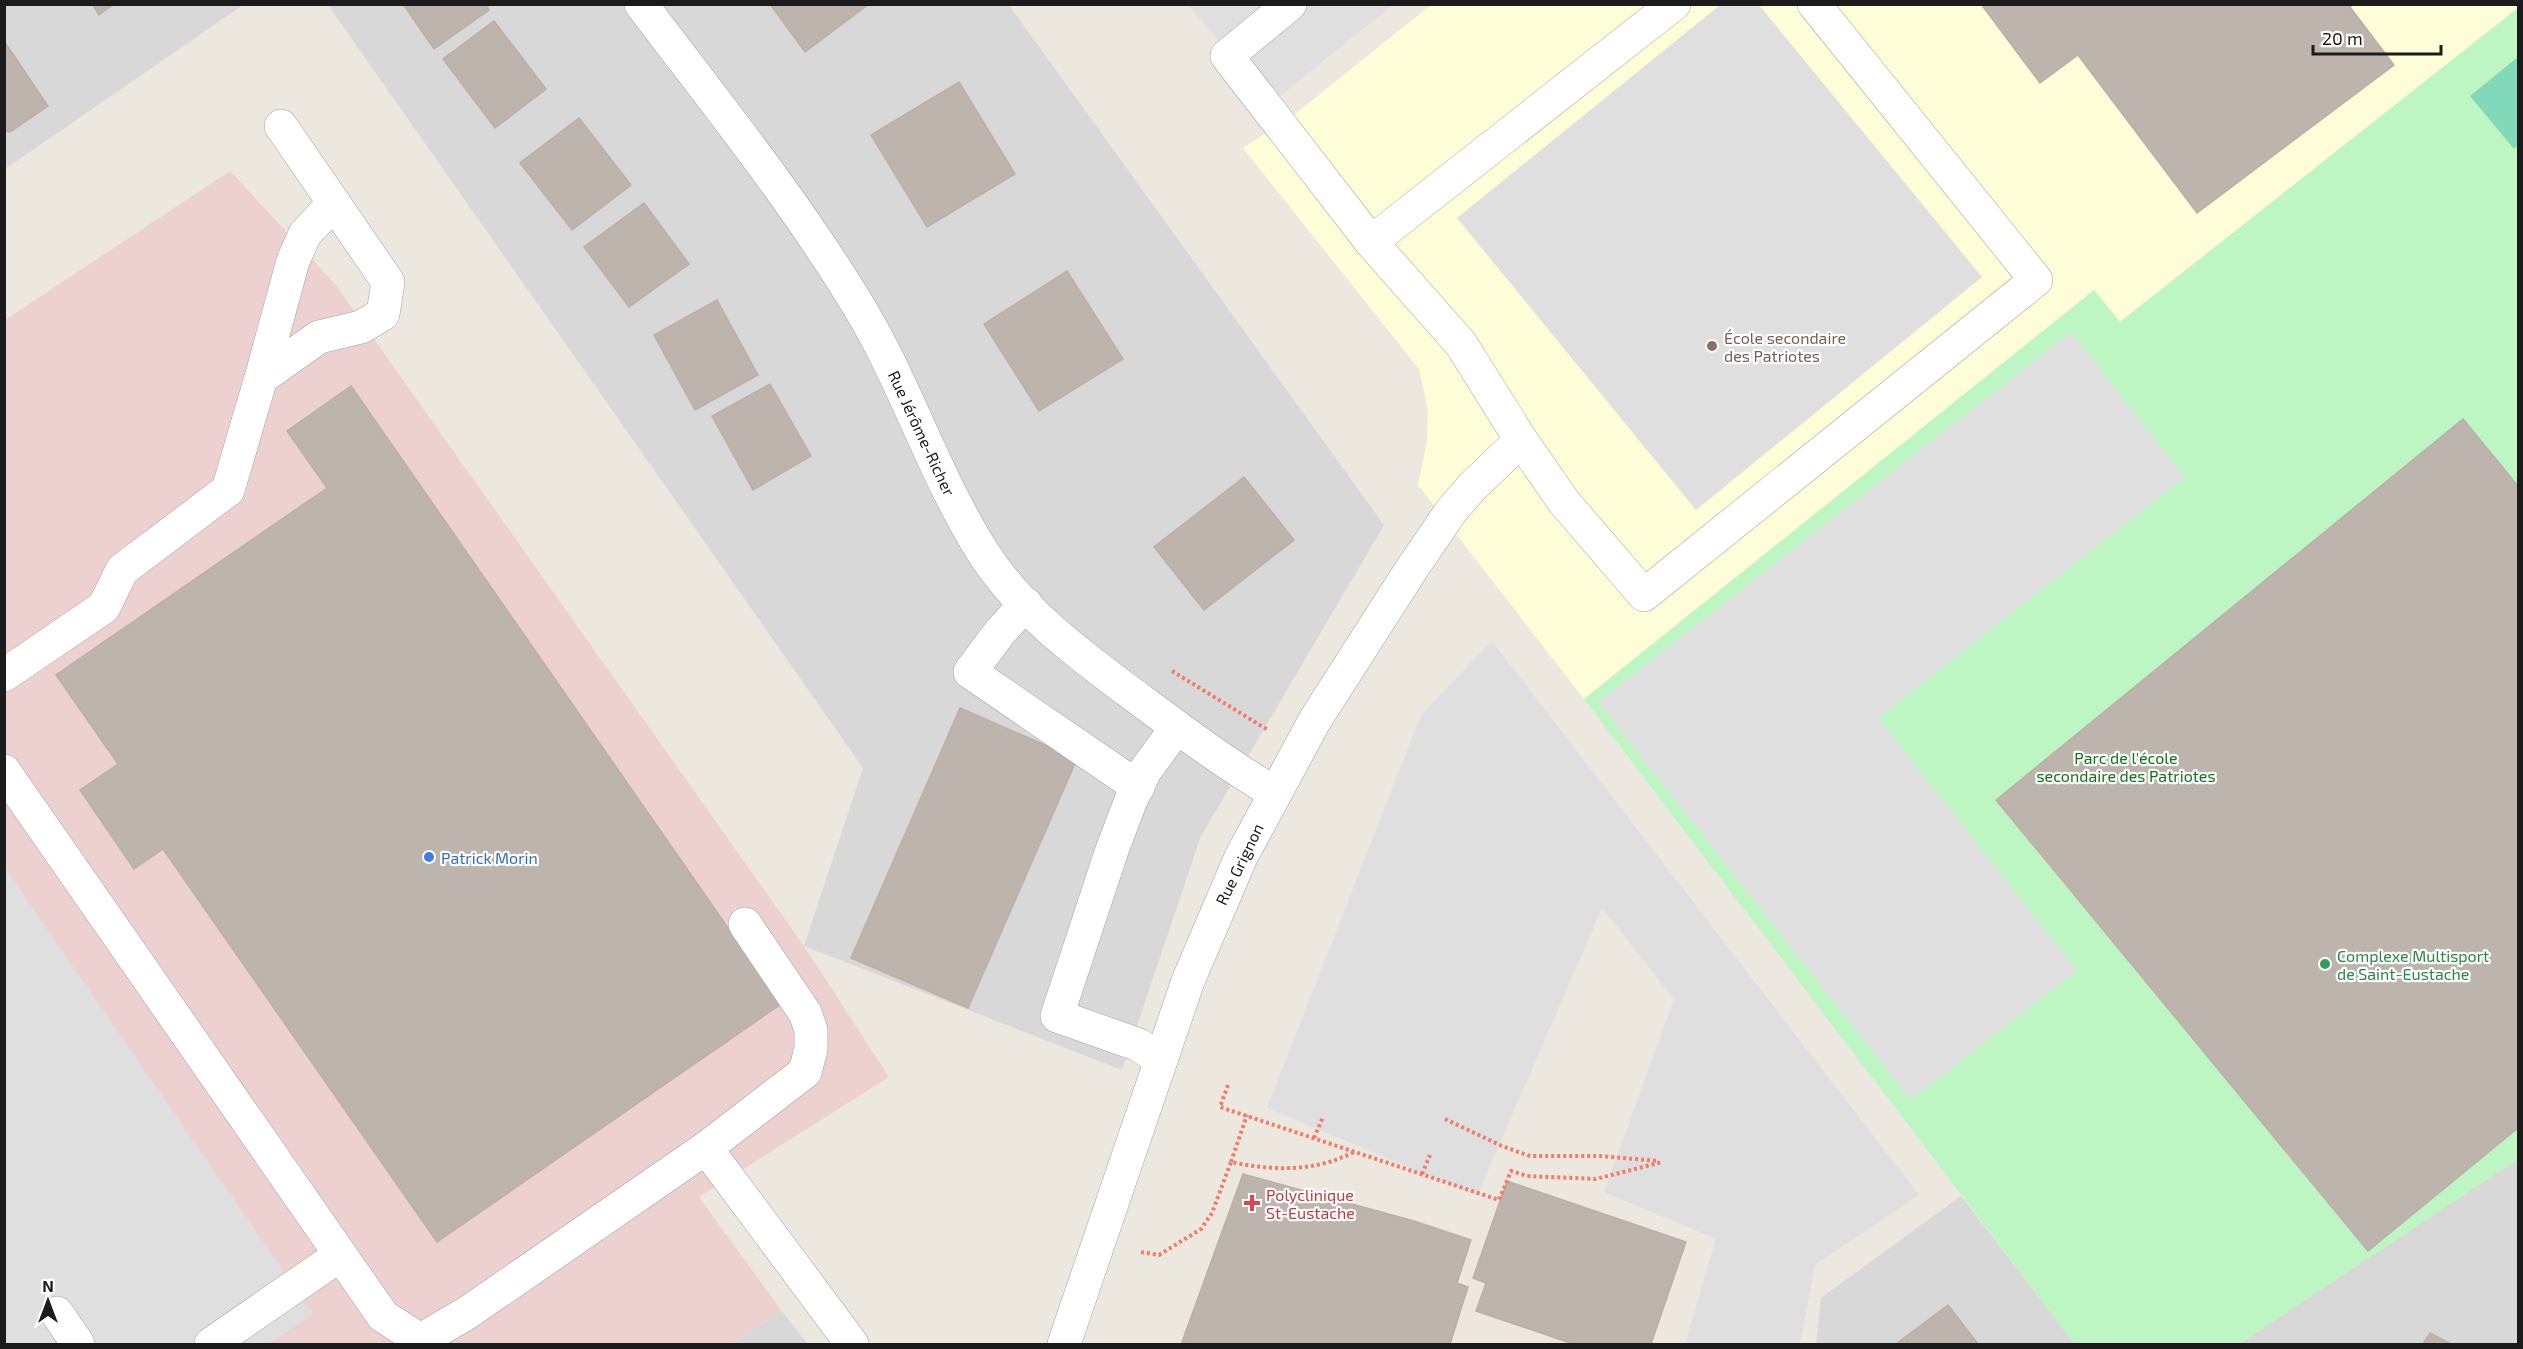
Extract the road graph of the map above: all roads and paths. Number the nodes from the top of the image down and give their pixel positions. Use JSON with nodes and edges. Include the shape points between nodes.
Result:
{"nodes":[{"id":1,"x":640,"y":4,"type":"edge"},
{"id":2,"x":1290,"y":4,"type":"edge"},
{"id":3,"x":1674,"y":4,"type":"edge"},
{"id":4,"x":1814,"y":4,"type":"edge"},
{"id":5,"x":281,"y":126,"type":"dead end"},
{"id":6,"x":334,"y":203,"type":"junction"},
{"id":7,"x":1371,"y":242,"type":"junction"},
{"id":8,"x":261,"y":378,"type":"junction"},
{"id":9,"x":1521,"y":440,"type":"junction"},
{"id":10,"x":1026,"y":604,"type":"junction"},
{"id":11,"x":4,"y":675,"type":"edge"},
{"id":12,"x":1177,"y":727,"type":"junction"},
{"id":13,"x":9,"y":787,"type":"edge"},
{"id":14,"x":1138,"y":787,"type":"junction"},
{"id":15,"x":1275,"y":793,"type":"junction"},
{"id":16,"x":745,"y":924,"type":"dead end"},
{"id":17,"x":1161,"y":1060,"type":"junction"},
{"id":18,"x":1228,"y":1085,"type":"dead end"},
{"id":19,"x":1247,"y":1115,"type":"junction"},
{"id":20,"x":1323,"y":1118,"type":"dead end"},
{"id":21,"x":1445,"y":1119,"type":"dead end"},
{"id":22,"x":1314,"y":1138,"type":"junction"},
{"id":23,"x":706,"y":1148,"type":"junction"},
{"id":24,"x":1355,"y":1152,"type":"junction"},
{"id":25,"x":1430,"y":1155,"type":"dead end"},
{"id":26,"x":1231,"y":1162,"type":"junction"},
{"id":27,"x":1422,"y":1174,"type":"junction"},
{"id":28,"x":1141,"y":1252,"type":"dead end"},
{"id":29,"x":340,"y":1255,"type":"junction"},
{"id":30,"x":57,"y":1313,"type":"dead end"},
{"id":31,"x":417,"y":1342,"type":"edge"},
{"id":32,"x":78,"y":1344,"type":"edge"},
{"id":33,"x":211,"y":1344,"type":"edge"},
{"id":34,"x":852,"y":1344,"type":"edge"},
{"id":35,"x":1064,"y":1344,"type":"edge"}],
"edges":[{"from":1,"to":10,"type":"street","name":"Rue Jérôme-Richer","via":[[816,238],[872,327],[964,520],[1005,582]]},
{"from":2,"to":7,"type":"street","via":[[1227,56]]},
{"from":3,"to":7,"type":"street"},
{"from":4,"to":9,"type":"street","via":[[2036,280],[1644,595],[1564,502]]},
{"from":5,"to":6,"type":"street"},
{"from":6,"to":8,"type":"street","via":[[304,234]]},
{"from":6,"to":8,"type":"street","via":[[388,282],[383,314],[361,327],[319,337]]},
{"from":7,"to":9,"type":"street","via":[[1461,344]]},
{"from":8,"to":11,"type":"street","via":[[228,490],[122,570],[104,607]]},
{"from":9,"to":15,"type":"street","name":"Rue Grignon","via":[[1471,488],[1433,536],[1315,720]]},
{"from":10,"to":12,"type":"street","name":"Rue Jérôme-Richer","via":[[1067,644]]},
{"from":10,"to":14,"type":"street","via":[[970,672]]},
{"from":12,"to":14,"type":"street"},
{"from":12,"to":15,"type":"street","name":"Rue Jérôme-Richer"},
{"from":13,"to":29,"type":"street"},
{"from":14,"to":17,"type":"street","via":[[1112,850],[1057,1016],[1139,1046]]},
{"from":15,"to":17,"type":"street","name":"Rue Grignon","via":[[1221,901]]},
{"from":16,"to":23,"type":"street","via":[[806,1013],[812,1030],[812,1049],[806,1072]]},
{"from":17,"to":35,"type":"street","name":"Rue Grignon"},
{"from":18,"to":19,"type":"path","via":[[1220,1107]]},
{"from":19,"to":22,"type":"path"},
{"from":19,"to":26,"type":"path"},
{"from":20,"to":22,"type":"path"},
{"from":21,"to":27,"type":"path","via":[[1530,1156],[1600,1156],[1662,1162],[1596,1179],[1527,1176],[1511,1171],[1499,1200]]},
{"from":22,"to":24,"type":"path"},
{"from":23,"to":31,"type":"street","via":[[467,1313]]},
{"from":23,"to":34,"type":"street"},
{"from":24,"to":26,"type":"path","via":[[1334,1162],[1292,1169],[1261,1169]]},
{"from":24,"to":27,"type":"path"},
{"from":25,"to":27,"type":"path"},
{"from":26,"to":28,"type":"path","via":[[1212,1213],[1201,1229],[1159,1255]]},
{"from":29,"to":31,"type":"street","via":[[383,1316]]},
{"from":29,"to":33,"type":"street"},
{"from":30,"to":32,"type":"street"}]}
